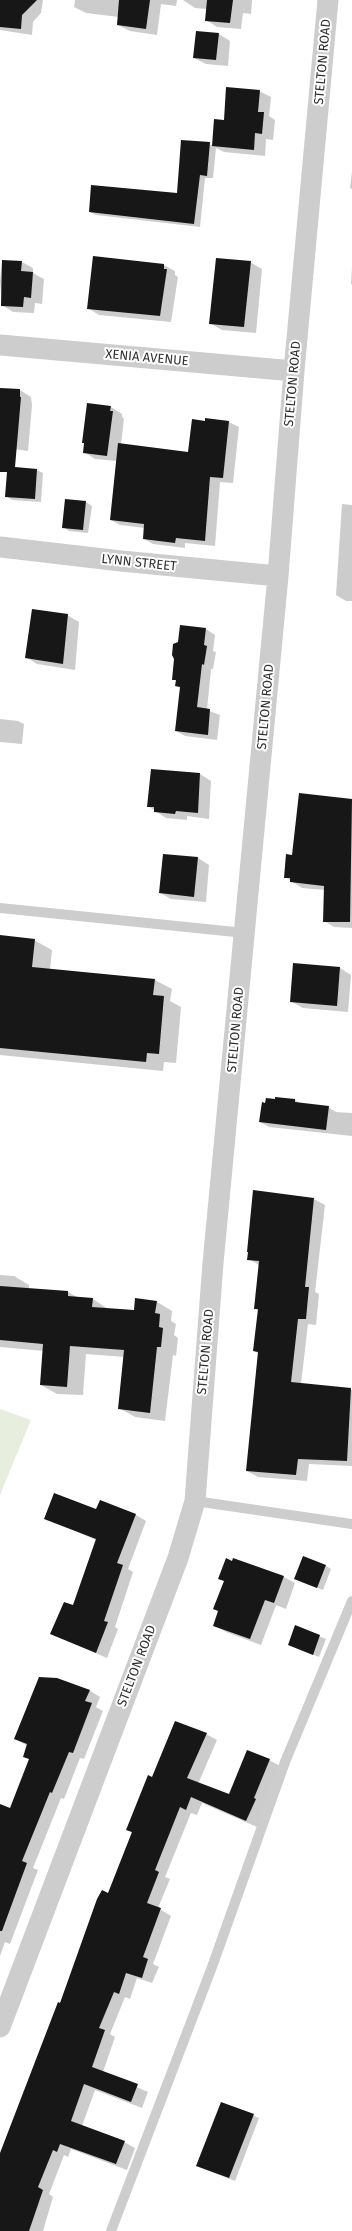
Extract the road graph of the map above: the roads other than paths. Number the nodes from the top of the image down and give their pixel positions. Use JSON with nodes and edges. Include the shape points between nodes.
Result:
{"nodes":[{"id":1,"x":328,"y":0,"type":"edge"},
{"id":2,"x":0,"y":345,"type":"edge"},
{"id":3,"x":294,"y":371,"type":"junction"},
{"id":4,"x":0,"y":546,"type":"edge"},
{"id":5,"x":278,"y":576,"type":"junction"},
{"id":6,"x":0,"y":908,"type":"edge"},
{"id":7,"x":245,"y":933,"type":"junction"},
{"id":8,"x":195,"y":1502,"type":"junction"},
{"id":9,"x":352,"y":1524,"type":"edge"},
{"id":10,"x":352,"y":1601,"type":"edge"},
{"id":11,"x":0,"y":2027,"type":"edge"},
{"id":12,"x":111,"y":2231,"type":"edge"}],
"edges":[{"from":1,"to":3,"type":"street","name":"STELTON ROAD"},
{"from":2,"to":3,"type":"street","name":"XENIA AVENUE"},
{"from":3,"to":5,"type":"street","name":"STELTON ROAD"},
{"from":4,"to":5,"type":"street","name":"LYNN STREET"},
{"from":5,"to":7,"type":"street","name":"STELTON ROAD"},
{"from":6,"to":7,"type":"lane"},
{"from":7,"to":8,"type":"street","name":"STELTON ROAD","via":[[213,1271]]},
{"from":8,"to":9,"type":"lane"},
{"from":8,"to":11,"type":"street","name":"STELTON ROAD","via":[[178,1558]]},
{"from":10,"to":12,"type":"lane","via":[[285,1762],[212,1967]]}]}
